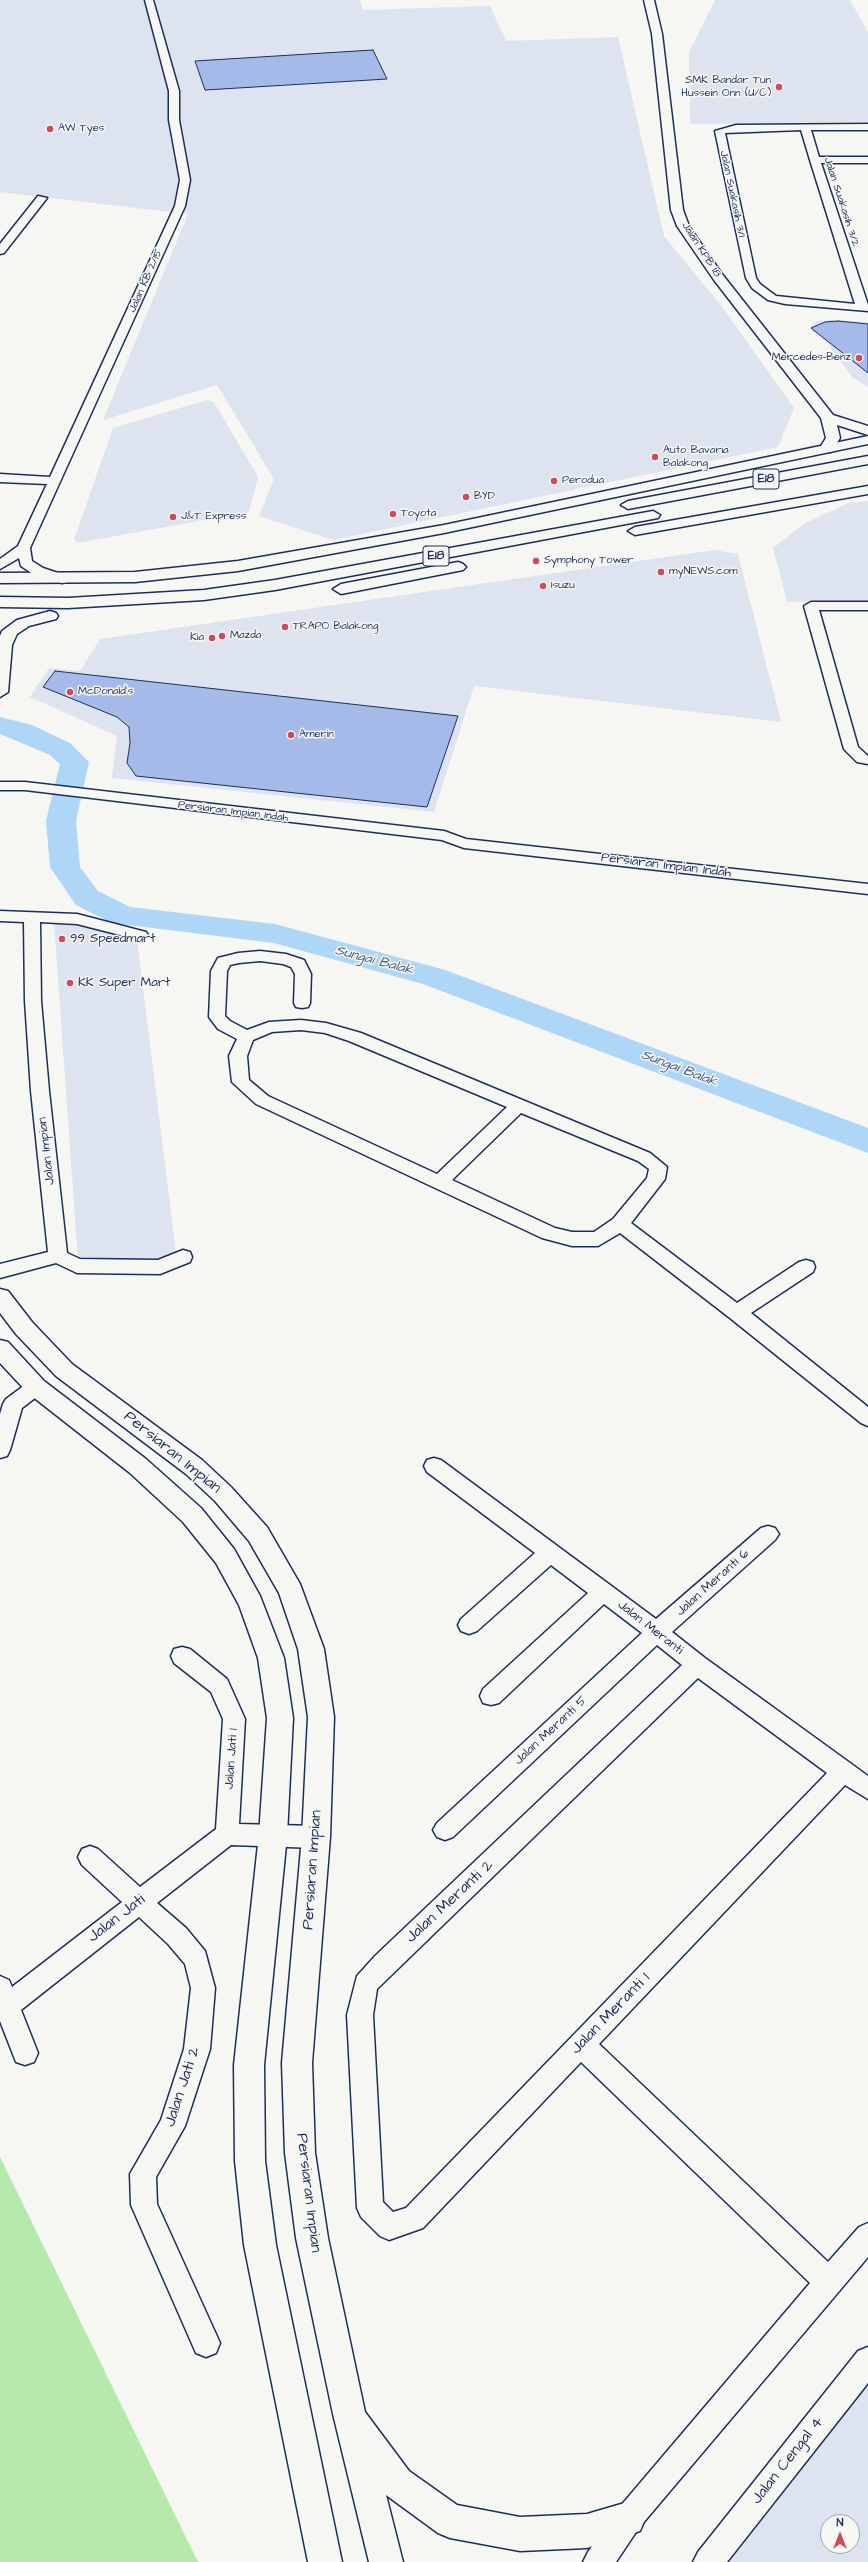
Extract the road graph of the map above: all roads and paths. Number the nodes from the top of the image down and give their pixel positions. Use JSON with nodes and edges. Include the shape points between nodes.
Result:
{"nodes":[{"id":1,"x":149,"y":0,"type":"edge"},
{"id":2,"x":649,"y":0,"type":"edge"},
{"id":3,"x":805,"y":127,"type":"junction"},
{"id":4,"x":868,"y":127,"type":"edge"},
{"id":5,"x":815,"y":160,"type":"junction"},
{"id":6,"x":868,"y":160,"type":"edge"},
{"id":7,"x":42,"y":198,"type":"dead end"},
{"id":8,"x":0,"y":251,"type":"edge"},
{"id":9,"x":865,"y":308,"type":"edge"},
{"id":10,"x":828,"y":418,"type":"junction"},
{"id":11,"x":868,"y":431,"type":"edge"},
{"id":12,"x":868,"y":440,"type":"edge"},
{"id":13,"x":868,"y":446,"type":"edge"},
{"id":14,"x":826,"y":449,"type":"junction"},
{"id":15,"x":868,"y":460,"type":"edge"},
{"id":16,"x":868,"y":473,"type":"edge"},
{"id":17,"x":0,"y":478,"type":"edge"},
{"id":18,"x":56,"y":481,"type":"junction"},
{"id":19,"x":868,"y":490,"type":"edge"},
{"id":20,"x":664,"y":499,"type":"junction"},
{"id":21,"x":24,"y":548,"type":"junction"},
{"id":22,"x":494,"y":560,"type":"dead end"},
{"id":23,"x":471,"y":564,"type":"dead end"},
{"id":24,"x":0,"y":565,"type":"edge"},
{"id":25,"x":0,"y":578,"type":"edge"},
{"id":26,"x":62,"y":579,"type":"junction"},
{"id":27,"x":0,"y":588,"type":"edge"},
{"id":28,"x":329,"y":591,"type":"dead end"},
{"id":29,"x":277,"y":600,"type":"dead end"},
{"id":30,"x":0,"y":602,"type":"edge"},
{"id":31,"x":868,"y":606,"type":"edge"},
{"id":32,"x":163,"y":612,"type":"dead end"},
{"id":33,"x":0,"y":614,"type":"edge"},
{"id":34,"x":118,"y":615,"type":"dead end"},
{"id":35,"x":50,"y":616,"type":"junction"},
{"id":36,"x":0,"y":692,"type":"edge"},
{"id":37,"x":868,"y":760,"type":"edge"},
{"id":38,"x":0,"y":786,"type":"edge"},
{"id":39,"x":24,"y":792,"type":"junction"},
{"id":40,"x":0,"y":798,"type":"edge"},
{"id":41,"x":868,"y":889,"type":"edge"},
{"id":42,"x":0,"y":916,"type":"edge"},
{"id":43,"x":32,"y":917,"type":"junction"},
{"id":44,"x":140,"y":935,"type":"dead end"},
{"id":45,"x":302,"y":1003,"type":"dead end"},
{"id":46,"x":246,"y":1037,"type":"junction"},
{"id":47,"x":520,"y":1104,"type":"junction"},
{"id":48,"x":439,"y":1182,"type":"junction"},
{"id":49,"x":620,"y":1224,"type":"junction"},
{"id":50,"x":58,"y":1256,"type":"junction"},
{"id":51,"x":183,"y":1257,"type":"dead end"},
{"id":52,"x":806,"y":1267,"type":"dead end"},
{"id":53,"x":0,"y":1271,"type":"edge"},
{"id":54,"x":0,"y":1297,"type":"edge"},
{"id":55,"x":737,"y":1313,"type":"junction"},
{"id":56,"x":0,"y":1348,"type":"edge"},
{"id":57,"x":36,"y":1387,"type":"junction"},
{"id":58,"x":868,"y":1418,"type":"edge"},
{"id":59,"x":0,"y":1450,"type":"edge"},
{"id":60,"x":434,"y":1466,"type":"dead end"},
{"id":61,"x":768,"y":1534,"type":"dead end"},
{"id":62,"x":551,"y":1552,"type":"junction"},
{"id":63,"x":603,"y":1592,"type":"junction"},
{"id":64,"x":469,"y":1625,"type":"dead end"},
{"id":65,"x":657,"y":1632,"type":"junction"},
{"id":66,"x":182,"y":1656,"type":"dead end"},
{"id":67,"x":697,"y":1665,"type":"junction"},
{"id":68,"x":491,"y":1696,"type":"dead end"},
{"id":69,"x":844,"y":1771,"type":"junction"},
{"id":70,"x":868,"y":1789,"type":"edge"},
{"id":71,"x":444,"y":1830,"type":"dead end"},
{"id":72,"x":227,"y":1834,"type":"junction"},
{"id":73,"x":272,"y":1835,"type":"junction"},
{"id":74,"x":316,"y":1837,"type":"junction"},
{"id":75,"x":90,"y":1856,"type":"dead end"},
{"id":76,"x":140,"y":1901,"type":"junction"},
{"id":77,"x":4,"y":1997,"type":"edge"},
{"id":78,"x":581,"y":2045,"type":"junction"},
{"id":79,"x":25,"y":2053,"type":"dead end"},
{"id":80,"x":370,"y":2208,"type":"joint"},
{"id":81,"x":868,"y":2236,"type":"edge"},
{"id":82,"x":829,"y":2282,"type":"junction"},
{"id":83,"x":206,"y":2343,"type":"dead end"},
{"id":84,"x":868,"y":2361,"type":"edge"},
{"id":85,"x":349,"y":2414,"type":"junction"},
{"id":86,"x":628,"y":2519,"type":"junction"},
{"id":87,"x":325,"y":2562,"type":"edge"},
{"id":88,"x":386,"y":2562,"type":"edge"},
{"id":89,"x":598,"y":2562,"type":"edge"},
{"id":90,"x":708,"y":2562,"type":"edge"}],
"edges":[{"from":1,"to":18,"type":"street","name":"Jalan KB 2/15","via":[[174,91],[174,120],[180,143],[184,184],[177,212]]},
{"from":2,"to":10,"type":"main road","name":"Jalan KPB 18","via":[[657,34],[677,210],[683,226],[718,277]]},
{"from":3,"to":4,"type":"street","name":"Jalan Suakasih 3/1"},
{"from":3,"to":5,"type":"street","name":"Jalan Suakasih 3/2"},
{"from":3,"to":9,"type":"street","name":"Jalan Suakasih 3/1","via":[[736,128],[720,131],[751,278],[763,292],[785,301]]},
{"from":5,"to":6,"type":"street"},
{"from":5,"to":9,"type":"street","name":"Jalan Suakasih 3/2"},
{"from":7,"to":8,"type":"street"},
{"from":10,"to":11,"type":"main road"},
{"from":10,"to":14,"type":"main road","name":"Jalan KPB 18","via":[[833,438]]},
{"from":12,"to":14,"type":"main road"},
{"from":13,"to":20,"type":"main road","via":[[692,486],[676,491]]},
{"from":14,"to":26,"type":"main road","via":[[337,550],[196,571]]},
{"from":15,"to":20,"type":"main road","number":"E18"},
{"from":16,"to":30,"type":"main road","number":"E18","via":[[275,585],[141,600]]},
{"from":17,"to":18,"type":"street"},
{"from":18,"to":21,"type":"street","name":"Jalan KB 2/15"},
{"from":19,"to":22,"type":"main road","via":[[699,518]]},
{"from":20,"to":27,"type":"main road","number":"E18","via":[[253,574],[138,587],[71,590]]},
{"from":21,"to":24,"type":"street","name":"Jalan KB 2/15"},
{"from":21,"to":26,"type":"street","via":[[26,563],[38,571]]},
{"from":23,"to":28,"type":"main road"},
{"from":25,"to":26,"type":"main road"},
{"from":29,"to":32,"type":"main road"},
{"from":31,"to":37,"type":"street","via":[[811,606],[851,749],[862,759]]},
{"from":33,"to":35,"type":"main road"},
{"from":34,"to":35,"type":"main road"},
{"from":35,"to":36,"type":"main road","via":[[23,623],[10,631],[4,645]]},
{"from":38,"to":39,"type":"street","name":"Persiaran Impian Indah"},
{"from":39,"to":40,"type":"street","name":"Persiaran Impian Indah"},
{"from":39,"to":41,"type":"street","name":"Persiaran Impian Indah","via":[[395,841],[441,846],[464,843]]},
{"from":42,"to":43,"type":"street"},
{"from":43,"to":44,"type":"street","via":[[77,919]]},
{"from":43,"to":50,"type":"street","name":"Jalan Impian","via":[[33,1001],[38,1076]]},
{"from":45,"to":46,"type":"street","via":[[303,974],[298,964],[286,959],[260,956],[224,962],[219,972],[217,1017],[224,1025]]},
{"from":46,"to":47,"type":"street","via":[[269,1027],[301,1025],[326,1028],[355,1037]]},
{"from":46,"to":48,"type":"street","via":[[238,1056],[241,1082],[262,1100]]},
{"from":47,"to":48,"type":"street"},
{"from":47,"to":49,"type":"street","via":[[644,1157],[658,1167],[656,1179]]},
{"from":48,"to":49,"type":"street","via":[[549,1233],[572,1239],[598,1239]]},
{"from":49,"to":55,"type":"street"},
{"from":50,"to":51,"type":"street","via":[[77,1266],[160,1267]]},
{"from":50,"to":53,"type":"street"},
{"from":52,"to":55,"type":"street"},
{"from":54,"to":74,"type":"main road","name":"Persiaran Impian","via":[[24,1328],[64,1370],[194,1467],[223,1494],[258,1534],[291,1591],[311,1649],[321,1717]]},
{"from":55,"to":58,"type":"street"},
{"from":56,"to":57,"type":"main road"},
{"from":57,"to":59,"type":"street","via":[[13,1404]]},
{"from":57,"to":73,"type":"main road","via":[[138,1466],[192,1515],[225,1556],[251,1603],[271,1658],[280,1718]]},
{"from":60,"to":62,"type":"street","name":"Jalan Meranti"},
{"from":61,"to":65,"type":"street","name":"Jalan Meranti 6"},
{"from":62,"to":63,"type":"street","name":"Jalan Meranti"},
{"from":62,"to":64,"type":"street"},
{"from":63,"to":65,"type":"street","name":"Jalan Meranti"},
{"from":63,"to":68,"type":"street"},
{"from":65,"to":67,"type":"street","name":"Jalan Meranti"},
{"from":65,"to":71,"type":"street","name":"Jalan Meranti 5"},
{"from":66,"to":72,"type":"street","name":"Jalan Jati 1","via":[[219,1686],[234,1719]]},
{"from":67,"to":69,"type":"street","name":"Jalan Meranti"},
{"from":67,"to":80,"type":"street","name":"Jalan Meranti 2","via":[[366,1984],[360,2014]]},
{"from":69,"to":70,"type":"street","name":"Jalan Meranti"},
{"from":69,"to":78,"type":"street","name":"Jalan Meranti 1"},
{"from":72,"to":73,"type":"street"},
{"from":72,"to":76,"type":"street","name":"Jalan Jati"},
{"from":73,"to":74,"type":"street"},
{"from":73,"to":87,"type":"main road","via":[[249,2065],[250,2161],[260,2245]]},
{"from":74,"to":85,"type":"main road","name":"Persiaran Impian","via":[[297,2063],[300,2153],[312,2238]]},
{"from":75,"to":76,"type":"street","name":"Jalan Jati 2"},
{"from":76,"to":77,"type":"street","name":"Jalan Jati"},
{"from":76,"to":83,"type":"street","name":"Jalan Jati 2","via":[[177,1936],[196,1959],[203,1988],[197,2049],[172,2126],[143,2174],[144,2205]]},
{"from":77,"to":79,"type":"street"},
{"from":78,"to":80,"type":"street","name":"Jalan Meranti 1","via":[[414,2219],[389,2227]]},
{"from":78,"to":82,"type":"street"},
{"from":81,"to":82,"type":"street"},
{"from":82,"to":86,"type":"street"},
{"from":84,"to":90,"type":"street","name":"Jalan Cengal 4"},
{"from":85,"to":86,"type":"main road","via":[[397,2483],[450,2521],[520,2534],[588,2531]]},
{"from":85,"to":88,"type":"main road","name":"Persiaran Impian"},
{"from":86,"to":89,"type":"street"}]}
